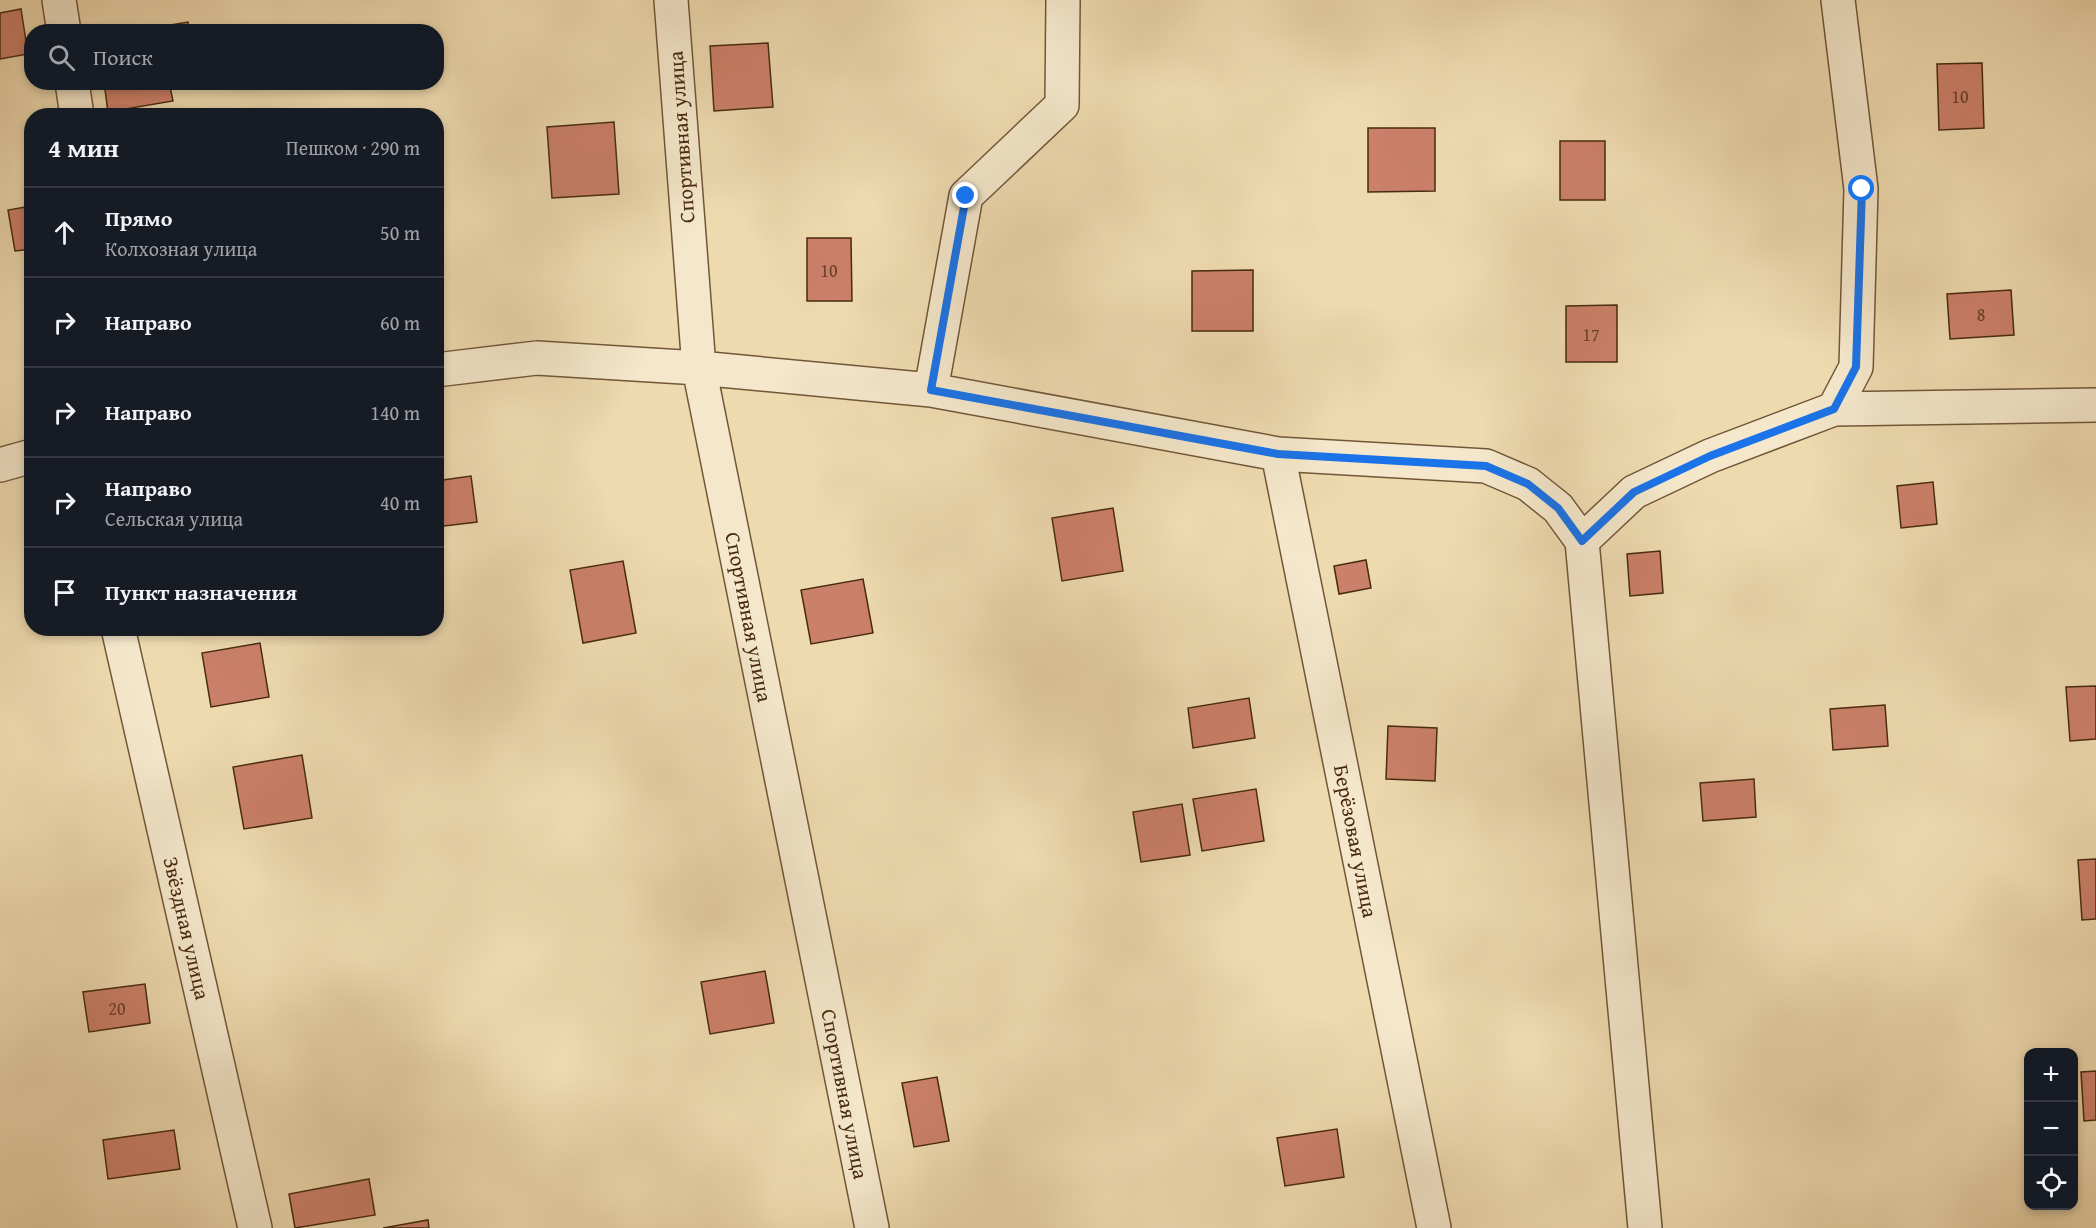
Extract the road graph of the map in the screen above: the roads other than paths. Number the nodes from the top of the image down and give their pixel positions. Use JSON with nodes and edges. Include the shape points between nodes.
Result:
{"nodes":[{"id":1,"x":59,"y":0,"type":"edge"},
{"id":2,"x":671,"y":0,"type":"edge"},
{"id":3,"x":1064,"y":0,"type":"edge"},
{"id":4,"x":1838,"y":0,"type":"edge"},
{"id":5,"x":63,"y":24,"type":"edge"},
{"id":6,"x":73,"y":90,"type":"edge"},
{"id":7,"x":76,"y":108,"type":"edge"},
{"id":8,"x":699,"y":368,"type":"junction"},
{"id":9,"x":444,"y":369,"type":"edge"},
{"id":10,"x":931,"y":390,"type":"junction"},
{"id":11,"x":2096,"y":405,"type":"edge"},
{"id":12,"x":1834,"y":409,"type":"junction"},
{"id":13,"x":1278,"y":454,"type":"junction"},
{"id":14,"x":24,"y":458,"type":"edge"},
{"id":15,"x":0,"y":465,"type":"edge"},
{"id":16,"x":1582,"y":541,"type":"junction"},
{"id":17,"x":120,"y":636,"type":"edge"},
{"id":18,"x":255,"y":1228,"type":"edge"},
{"id":19,"x":872,"y":1228,"type":"edge"},
{"id":20,"x":1434,"y":1228,"type":"edge"},
{"id":21,"x":1645,"y":1228,"type":"edge"}],
"edges":[{"from":1,"to":5,"type":"street"},
{"from":2,"to":8,"type":"street","name":"Спортивная улица"},
{"from":3,"to":10,"type":"street","via":[[1062,105],[966,196]]},
{"from":4,"to":12,"type":"street","via":[[1862,189],[1856,367]]},
{"from":6,"to":7,"type":"street"},
{"from":8,"to":9,"type":"street","via":[[537,358]]},
{"from":8,"to":10,"type":"street"},
{"from":8,"to":19,"type":"street","name":"Спортивная улица"},
{"from":10,"to":13,"type":"street"},
{"from":11,"to":12,"type":"street"},
{"from":12,"to":16,"type":"street","via":[[1710,456],[1634,492]]},
{"from":13,"to":16,"type":"street","via":[[1486,466],[1528,484],[1558,508]]},
{"from":13,"to":20,"type":"street","name":"Берёзовая улица"},
{"from":14,"to":15,"type":"street"},
{"from":16,"to":21,"type":"street"},
{"from":17,"to":18,"type":"street","name":"Звёздная улица"}]}
